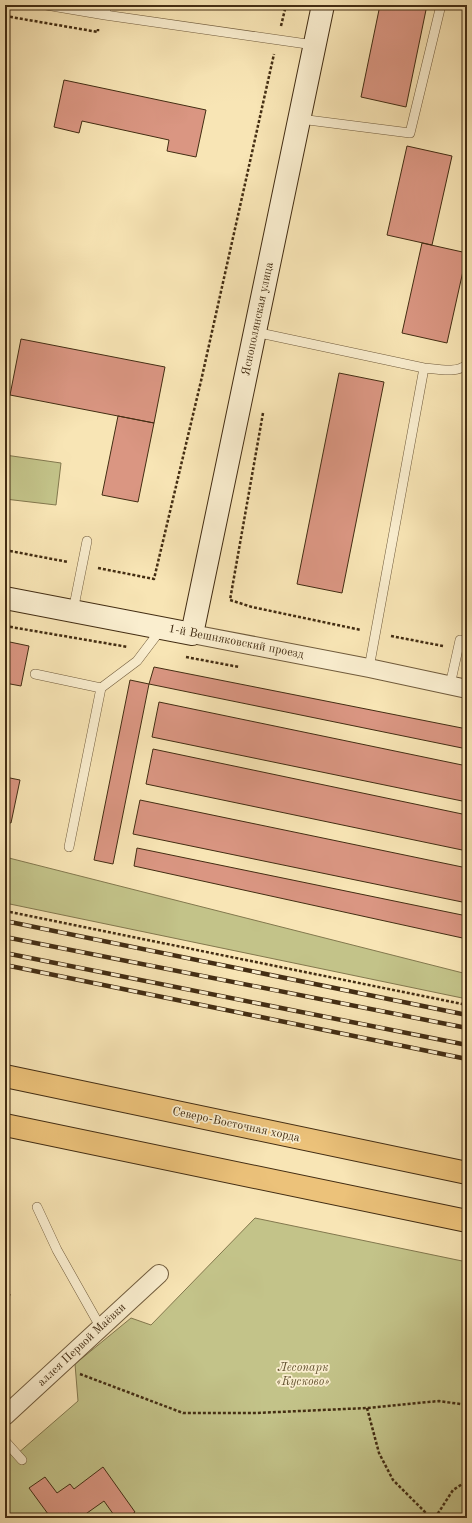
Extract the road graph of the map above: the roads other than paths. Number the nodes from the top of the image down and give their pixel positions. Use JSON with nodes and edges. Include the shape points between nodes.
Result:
{"nodes":[{"id":1,"x":46,"y":5,"type":"edge"},
{"id":2,"x":107,"y":5,"type":"edge"},
{"id":3,"x":323,"y":5,"type":"edge"},
{"id":4,"x":441,"y":5,"type":"edge"},
{"id":5,"x":105,"y":15,"type":"junction"},
{"id":6,"x":314,"y":45,"type":"junction"},
{"id":7,"x":300,"y":119,"type":"junction"},
{"id":8,"x":255,"y":332,"type":"junction"},
{"id":9,"x":467,"y":364,"type":"edge"},
{"id":10,"x":424,"y":368,"type":"junction"},
{"id":11,"x":87,"y":541,"type":"dead end"},
{"id":12,"x":5,"y":598,"type":"edge"},
{"id":13,"x":73,"y":611,"type":"junction"},
{"id":14,"x":162,"y":628,"type":"junction"},
{"id":15,"x":192,"y":634,"type":"junction"},
{"id":16,"x":460,"y":640,"type":"dead end"},
{"id":17,"x":369,"y":668,"type":"junction"},
{"id":18,"x":35,"y":674,"type":"dead end"},
{"id":19,"x":459,"y":687,"type":"edge"},
{"id":20,"x":101,"y":688,"type":"junction"},
{"id":21,"x":69,"y":847,"type":"dead end"},
{"id":22,"x":5,"y":1076,"type":"edge"},
{"id":23,"x":6,"y":1126,"type":"edge"},
{"id":24,"x":467,"y":1173,"type":"edge"},
{"id":25,"x":37,"y":1207,"type":"dead end"},
{"id":26,"x":467,"y":1221,"type":"edge"},
{"id":27,"x":159,"y":1274,"type":"dead end"},
{"id":28,"x":101,"y":1328,"type":"junction"},
{"id":29,"x":5,"y":1416,"type":"edge"},
{"id":30,"x":5,"y":1441,"type":"edge"},
{"id":31,"x":22,"y":1460,"type":"dead end"}],
"edges":[{"from":1,"to":5,"type":"lane"},
{"from":2,"to":5,"type":"lane"},
{"from":3,"to":6,"type":"street","name":"Яснополянская улица"},
{"from":4,"to":7,"type":"lane","via":[[410,133]]},
{"from":5,"to":6,"type":"lane"},
{"from":6,"to":7,"type":"street","name":"Яснополянская улица"},
{"from":7,"to":8,"type":"street","name":"Яснополянская улица"},
{"from":8,"to":10,"type":"lane"},
{"from":8,"to":15,"type":"street","name":"Яснополянская улица"},
{"from":9,"to":10,"type":"lane","via":[[455,370]]},
{"from":10,"to":17,"type":"lane"},
{"from":11,"to":13,"type":"lane"},
{"from":12,"to":13,"type":"street","name":"1-й Вешняковский проезд"},
{"from":13,"to":14,"type":"street","name":"1-й Вешняковский проезд"},
{"from":14,"to":15,"type":"street","name":"1-й Вешняковский проезд"},
{"from":14,"to":20,"type":"lane","via":[[138,661]]},
{"from":15,"to":17,"type":"street","name":"1-й Вешняковский проезд"},
{"from":16,"to":19,"type":"lane"},
{"from":17,"to":19,"type":"street","name":"1-й Вешняковский проезд"},
{"from":18,"to":20,"type":"lane"},
{"from":20,"to":21,"type":"lane"},
{"from":22,"to":24,"type":"main road","name":"Северо-Восточная хорда"},
{"from":23,"to":26,"type":"main road"},
{"from":25,"to":28,"type":"lane","via":[[57,1250]]},
{"from":27,"to":28,"type":"street","name":"аллея Первой Маёвки"},
{"from":28,"to":29,"type":"street","name":"аллея Первой Маёвки"},
{"from":30,"to":31,"type":"lane"}]}
